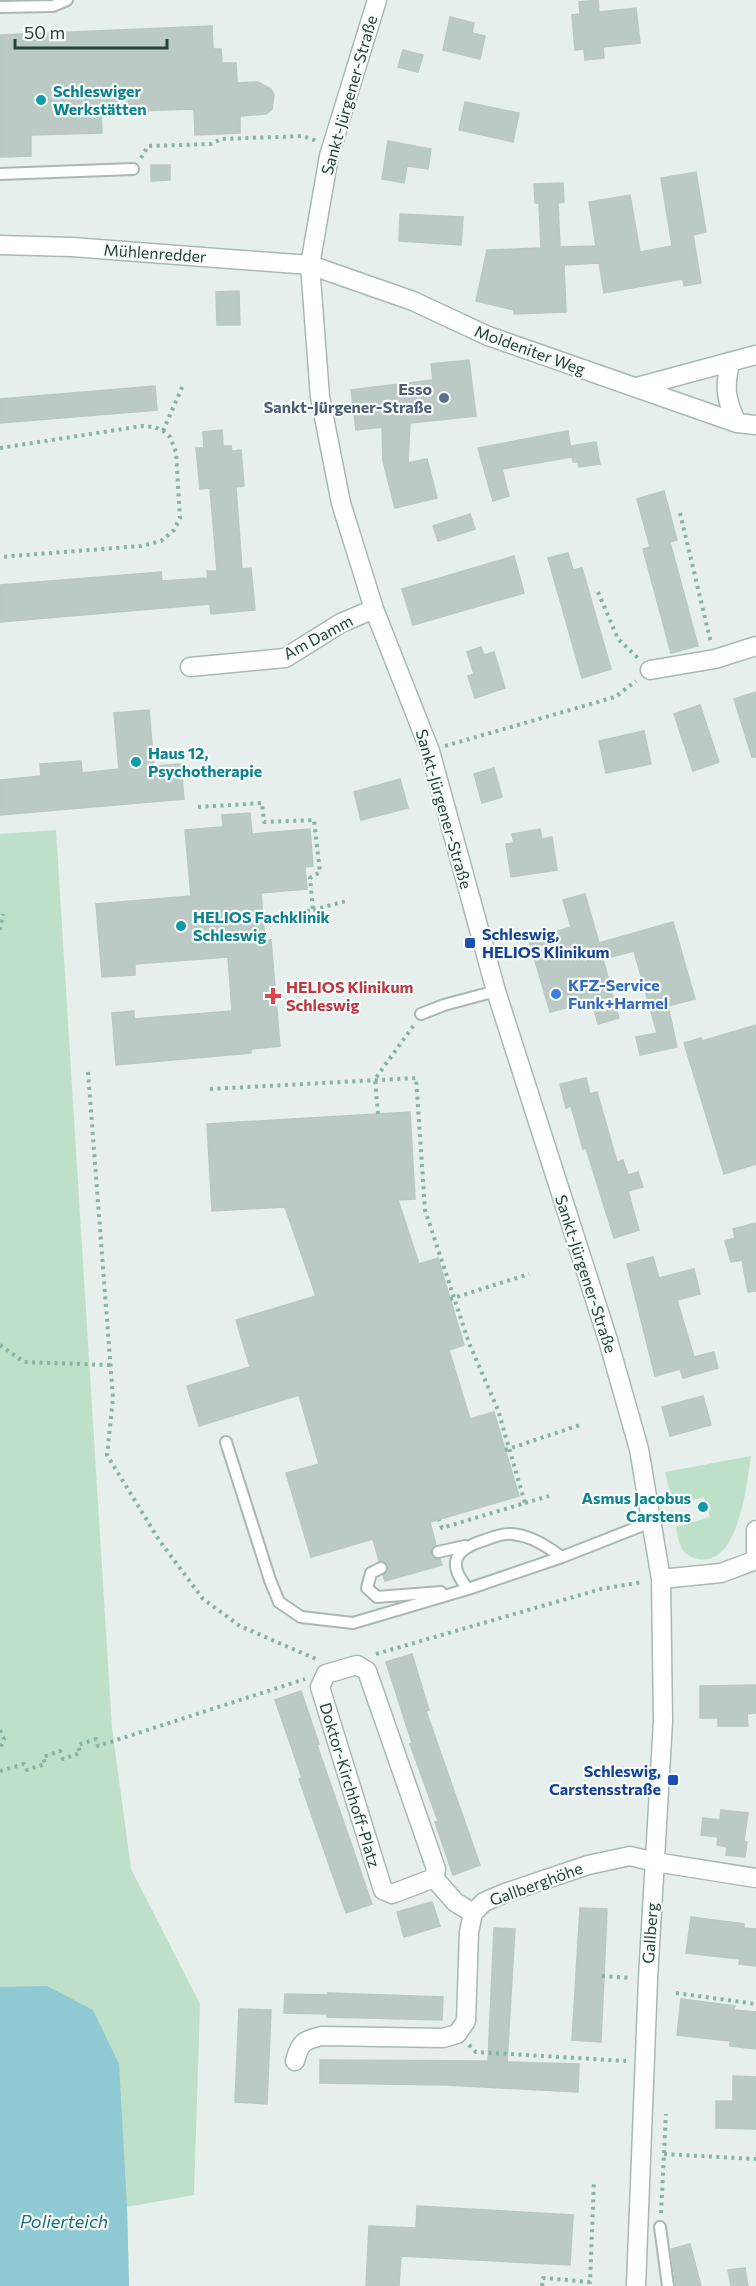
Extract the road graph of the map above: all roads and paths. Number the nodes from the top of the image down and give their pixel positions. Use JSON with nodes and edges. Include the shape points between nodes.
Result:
{"nodes":[{"id":1,"x":67,"y":0,"type":"edge"},
{"id":2,"x":377,"y":0,"type":"edge"},
{"id":3,"x":0,"y":7,"type":"edge"},
{"id":4,"x":332,"y":146,"type":"junction"},
{"id":5,"x":134,"y":169,"type":"joint"},
{"id":6,"x":0,"y":174,"type":"edge"},
{"id":7,"x":0,"y":245,"type":"edge"},
{"id":8,"x":310,"y":265,"type":"junction"},
{"id":9,"x":756,"y":355,"type":"edge"},
{"id":10,"x":730,"y":363,"type":"junction"},
{"id":11,"x":184,"y":383,"type":"dead end"},
{"id":12,"x":637,"y":387,"type":"junction"},
{"id":13,"x":737,"y":423,"type":"junction"},
{"id":14,"x":756,"y":425,"type":"edge"},
{"id":15,"x":163,"y":431,"type":"junction"},
{"id":16,"x":0,"y":448,"type":"edge"},
{"id":17,"x":680,"y":513,"type":"dead end"},
{"id":18,"x":0,"y":557,"type":"edge"},
{"id":19,"x":598,"y":592,"type":"dead end"},
{"id":20,"x":374,"y":609,"type":"junction"},
{"id":21,"x":756,"y":646,"type":"edge"},
{"id":22,"x":715,"y":658,"type":"junction"},
{"id":23,"x":190,"y":667,"type":"dead end"},
{"id":24,"x":650,"y":670,"type":"junction"},
{"id":25,"x":463,"y":741,"type":"dead end"},
{"id":26,"x":198,"y":807,"type":"dead end"},
{"id":27,"x":346,"y":901,"type":"dead end"},
{"id":28,"x":313,"y":910,"type":"junction"},
{"id":29,"x":3,"y":914,"type":"dead end"},
{"id":30,"x":284,"y":915,"type":"dead end"},
{"id":31,"x":0,"y":930,"type":"edge"},
{"id":32,"x":496,"y":991,"type":"junction"},
{"id":33,"x":421,"y":1014,"type":"joint"},
{"id":34,"x":88,"y":1072,"type":"dead end"},
{"id":35,"x":375,"y":1079,"type":"junction"},
{"id":36,"x":210,"y":1089,"type":"dead end"},
{"id":37,"x":378,"y":1114,"type":"dead end"},
{"id":38,"x":529,"y":1274,"type":"dead end"},
{"id":39,"x":452,"y":1298,"type":"junction"},
{"id":40,"x":0,"y":1345,"type":"edge"},
{"id":41,"x":111,"y":1365,"type":"junction"},
{"id":42,"x":580,"y":1425,"type":"dead end"},
{"id":43,"x":226,"y":1442,"type":"dead end"},
{"id":44,"x":507,"y":1450,"type":"junction"},
{"id":45,"x":549,"y":1496,"type":"dead end"},
{"id":46,"x":525,"y":1503,"type":"junction"},
{"id":47,"x":440,"y":1520,"type":"dead end"},
{"id":48,"x":651,"y":1522,"type":"junction"},
{"id":49,"x":756,"y":1530,"type":"edge"},
{"id":50,"x":468,"y":1545,"type":"junction"},
{"id":51,"x":438,"y":1552,"type":"dead end"},
{"id":52,"x":562,"y":1557,"type":"junction"},
{"id":53,"x":756,"y":1560,"type":"edge"},
{"id":54,"x":381,"y":1568,"type":"dead end"},
{"id":55,"x":661,"y":1579,"type":"junction"},
{"id":56,"x":468,"y":1589,"type":"junction"},
{"id":57,"x":341,"y":1669,"type":"junction"},
{"id":58,"x":0,"y":1730,"type":"edge"},
{"id":59,"x":0,"y":1749,"type":"edge"},
{"id":60,"x":0,"y":1771,"type":"edge"},
{"id":61,"x":655,"y":1862,"type":"junction"},
{"id":62,"x":434,"y":1878,"type":"junction"},
{"id":63,"x":756,"y":1878,"type":"edge"},
{"id":64,"x":473,"y":1912,"type":"junction"},
{"id":65,"x":602,"y":1976,"type":"dead end"},
{"id":66,"x":648,"y":1979,"type":"junction"},
{"id":67,"x":676,"y":1993,"type":"dead end"},
{"id":68,"x":756,"y":2004,"type":"edge"},
{"id":69,"x":457,"y":2034,"type":"junction"},
{"id":70,"x":295,"y":2061,"type":"dead end"},
{"id":71,"x":614,"y":2061,"type":"dead end"},
{"id":72,"x":666,"y":2114,"type":"dead end"},
{"id":73,"x":664,"y":2154,"type":"junction"},
{"id":74,"x":756,"y":2159,"type":"edge"},
{"id":75,"x":594,"y":2181,"type":"dead end"},
{"id":76,"x":660,"y":2227,"type":"joint"},
{"id":77,"x":542,"y":2286,"type":"edge"},
{"id":78,"x":636,"y":2286,"type":"edge"},
{"id":79,"x":668,"y":2286,"type":"edge"}],
"edges":[{"from":1,"to":3,"type":"lane","via":[[53,6]]},
{"from":2,"to":4,"type":"street","name":"Sankt-Jürgener-Straße"},
{"from":4,"to":5,"type":"path","via":[[303,136],[148,146]]},
{"from":4,"to":8,"type":"street","name":"Sankt-Jürgener-Straße"},
{"from":5,"to":6,"type":"lane"},
{"from":7,"to":8,"type":"street","name":"Mühlenredder"},
{"from":8,"to":12,"type":"street","name":"Moldeniter Weg","via":[[413,301],[488,336]]},
{"from":8,"to":20,"type":"street","name":"Sankt-Jürgener-Straße","via":[[320,397],[341,503]]},
{"from":9,"to":10,"type":"street"},
{"from":10,"to":12,"type":"street"},
{"from":10,"to":13,"type":"street","via":[[727,402]]},
{"from":11,"to":15,"type":"path"},
{"from":12,"to":13,"type":"street","name":"Moldeniter Weg"},
{"from":13,"to":14,"type":"street","name":"Moldeniter Weg"},
{"from":15,"to":16,"type":"path","via":[[142,426]]},
{"from":15,"to":18,"type":"path","via":[[176,452],[180,518],[174,530],[161,541]]},
{"from":17,"to":22,"type":"path"},
{"from":19,"to":24,"type":"path","via":[[618,639]]},
{"from":20,"to":23,"type":"street","name":"Am Damm","via":[[341,623],[285,658]]},
{"from":20,"to":32,"type":"street","name":"Sankt-Jürgener-Straße","via":[[430,751]]},
{"from":21,"to":22,"type":"street"},
{"from":22,"to":24,"type":"street"},
{"from":24,"to":25,"type":"path","via":[[615,697]]},
{"from":26,"to":28,"type":"path","via":[[262,803],[264,822],[314,820],[320,872],[310,878]]},
{"from":27,"to":28,"type":"path"},
{"from":28,"to":30,"type":"path"},
{"from":29,"to":31,"type":"path"},
{"from":32,"to":33,"type":"lane"},
{"from":32,"to":48,"type":"street","name":"Sankt-Jürgener-Straße","via":[[608,1340],[639,1449]]},
{"from":33,"to":35,"type":"path"},
{"from":34,"to":41,"type":"path"},
{"from":35,"to":36,"type":"path"},
{"from":35,"to":37,"type":"path"},
{"from":35,"to":39,"type":"path","via":[[416,1078],[425,1210]]},
{"from":38,"to":39,"type":"path"},
{"from":39,"to":44,"type":"path","via":[[498,1410]]},
{"from":40,"to":41,"type":"path","via":[[24,1362]]},
{"from":41,"to":57,"type":"path","via":[[113,1398],[107,1455],[182,1572],[203,1599],[240,1626]]},
{"from":42,"to":44,"type":"path"},
{"from":43,"to":56,"type":"lane","via":[[279,1602],[301,1617],[353,1623]]},
{"from":44,"to":46,"type":"path"},
{"from":45,"to":46,"type":"path"},
{"from":46,"to":47,"type":"path","via":[[442,1528]]},
{"from":48,"to":52,"type":"lane"},
{"from":48,"to":55,"type":"street","name":"Sankt-Jürgener-Straße"},
{"from":49,"to":53,"type":"street"},
{"from":50,"to":51,"type":"lane"},
{"from":50,"to":52,"type":"lane","via":[[510,1534],[538,1541]]},
{"from":50,"to":56,"type":"lane","via":[[456,1562],[458,1577]]},
{"from":52,"to":56,"type":"lane"},
{"from":53,"to":55,"type":"street","via":[[722,1573]]},
{"from":54,"to":56,"type":"lane","via":[[371,1573],[368,1588],[377,1597]]},
{"from":55,"to":57,"type":"path","via":[[601,1589],[373,1654]]},
{"from":55,"to":61,"type":"street","name":"Gallberg","via":[[663,1721]]},
{"from":57,"to":60,"type":"path","via":[[98,1746],[96,1739],[78,1745],[80,1753],[63,1759],[60,1751],[43,1757],[45,1764],[27,1770],[24,1764]]},
{"from":57,"to":62,"type":"street","via":[[367,1671],[436,1869]]},
{"from":57,"to":62,"type":"street","name":"Doktor-Kirchhoff-Platz","via":[[320,1687],[383,1890],[392,1894]]},
{"from":58,"to":59,"type":"path","via":[[4,1739]]},
{"from":61,"to":63,"type":"street","name":"Gallberghöhe"},
{"from":61,"to":64,"type":"street","name":"Gallberghöhe","via":[[630,1856],[588,1865],[505,1893]]},
{"from":61,"to":66,"type":"street","name":"Gallberg"},
{"from":62,"to":64,"type":"street","via":[[455,1902]]},
{"from":64,"to":69,"type":"street","name":"Gallberghöhe","via":[[466,2021]]},
{"from":65,"to":66,"type":"path"},
{"from":66,"to":78,"type":"street","name":"Gallberg"},
{"from":67,"to":68,"type":"path"},
{"from":69,"to":70,"type":"street","via":[[443,2038],[322,2036],[299,2046]]},
{"from":69,"to":71,"type":"path","via":[[476,2052]]},
{"from":72,"to":73,"type":"path"},
{"from":73,"to":74,"type":"path"},
{"from":73,"to":76,"type":"path"},
{"from":75,"to":77,"type":"path","via":[[590,2282],[543,2278]]},
{"from":76,"to":79,"type":"lane"}]}
